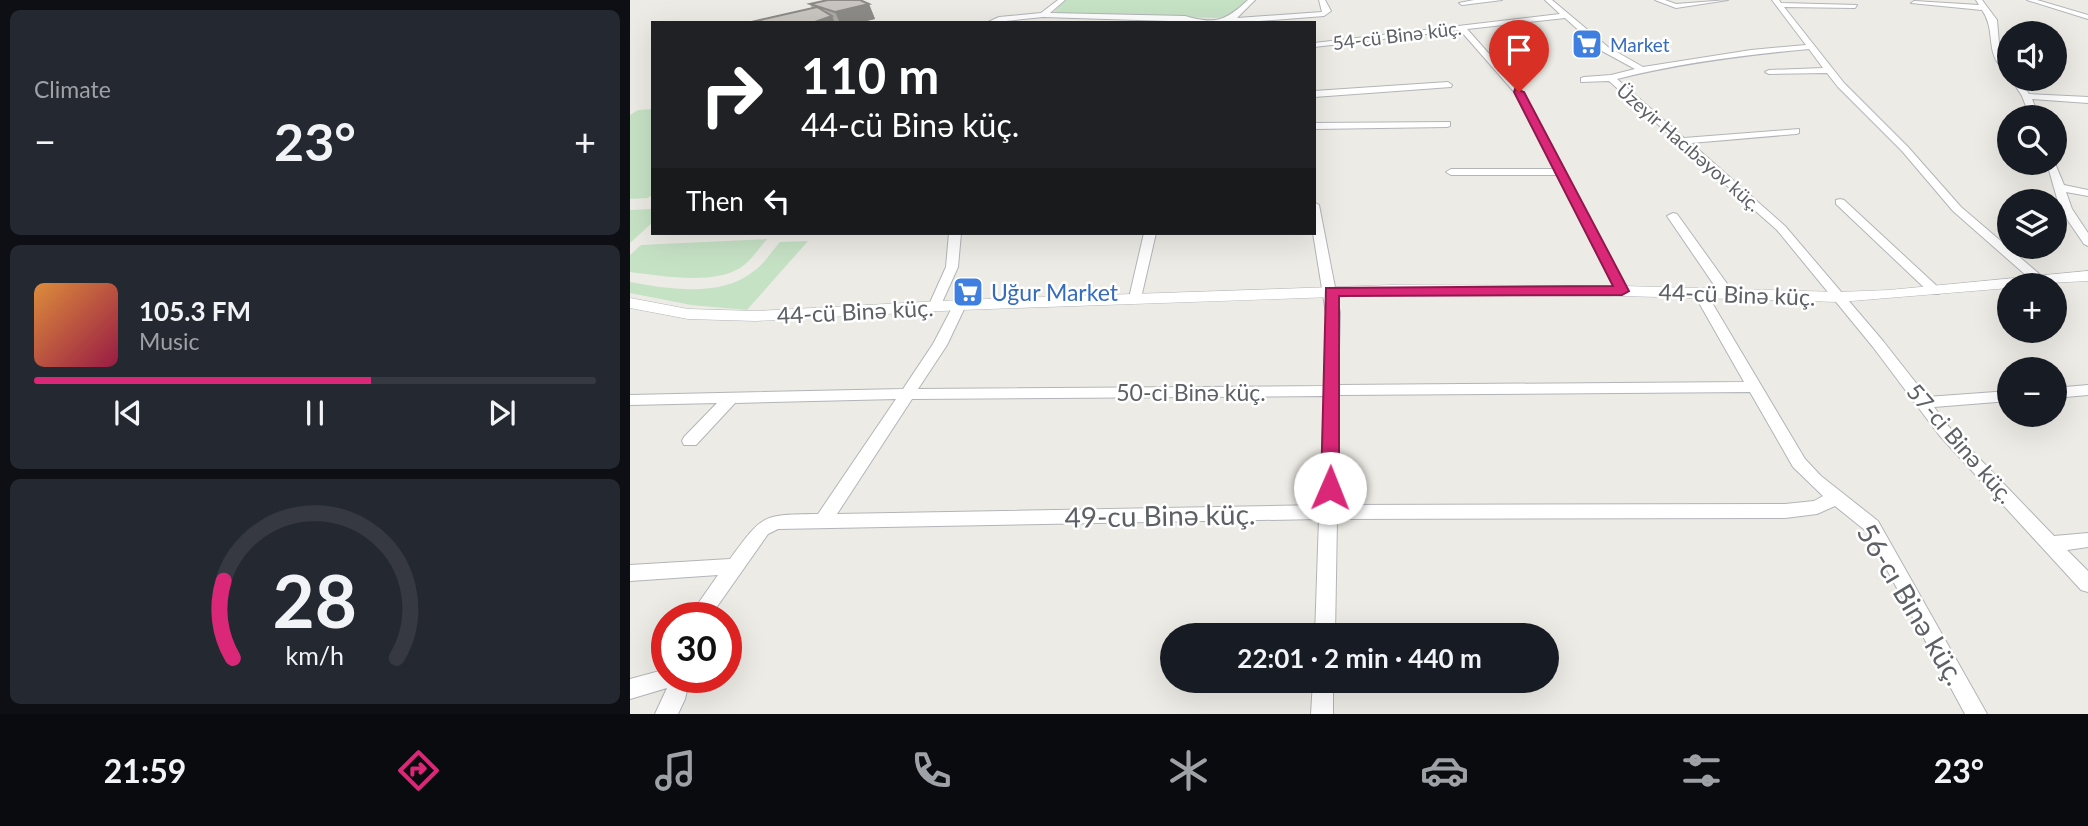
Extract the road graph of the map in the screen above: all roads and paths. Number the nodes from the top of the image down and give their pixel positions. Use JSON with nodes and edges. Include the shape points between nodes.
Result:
{"nodes":[{"id":1,"x":1062,"y":0,"type":"edge"},
{"id":2,"x":1252,"y":0,"type":"edge"},
{"id":3,"x":1322,"y":0,"type":"edge"},
{"id":4,"x":1499,"y":0,"type":"edge"},
{"id":5,"x":1548,"y":0,"type":"edge"},
{"id":6,"x":1658,"y":0,"type":"edge"},
{"id":7,"x":1725,"y":0,"type":"edge"},
{"id":8,"x":1979,"y":0,"type":"edge"},
{"id":9,"x":2030,"y":0,"type":"edge"},
{"id":10,"x":1460,"y":2,"type":"edge"},
{"id":11,"x":1776,"y":2,"type":"edge"},
{"id":12,"x":1914,"y":3,"type":"dead end"},
{"id":13,"x":1854,"y":6,"type":"dead end"},
{"id":14,"x":1986,"y":8,"type":"junction"},
{"id":15,"x":1469,"y":10,"type":"dead end"},
{"id":16,"x":1043,"y":15,"type":"junction"},
{"id":17,"x":1564,"y":16,"type":"junction"},
{"id":18,"x":2088,"y":16,"type":"edge"},
{"id":19,"x":1476,"y":18,"type":"dead end"},
{"id":20,"x":1059,"y":20,"type":"edge"},
{"id":21,"x":1231,"y":20,"type":"junction"},
{"id":22,"x":994,"y":21,"type":"edge"},
{"id":23,"x":1193,"y":21,"type":"edge"},
{"id":24,"x":1220,"y":21,"type":"edge"},
{"id":25,"x":1483,"y":25,"type":"junction"},
{"id":26,"x":1461,"y":27,"type":"junction"},
{"id":27,"x":1350,"y":41,"type":"junction"},
{"id":28,"x":1316,"y":45,"type":"edge"},
{"id":29,"x":1811,"y":47,"type":"junction"},
{"id":30,"x":1358,"y":52,"type":"dead end"},
{"id":31,"x":1997,"y":56,"type":"edge"},
{"id":32,"x":1828,"y":70,"type":"junction"},
{"id":33,"x":1642,"y":71,"type":"junction"},
{"id":34,"x":1769,"y":72,"type":"dead end"},
{"id":35,"x":1611,"y":78,"type":"junction"},
{"id":36,"x":1584,"y":80,"type":"dead end"},
{"id":37,"x":1448,"y":85,"type":"dead end"},
{"id":38,"x":2023,"y":91,"type":"edge"},
{"id":39,"x":1316,"y":94,"type":"edge"},
{"id":40,"x":2026,"y":96,"type":"junction"},
{"id":41,"x":2088,"y":101,"type":"edge"},
{"id":42,"x":2029,"y":105,"type":"edge"},
{"id":43,"x":1447,"y":124,"type":"dead end"},
{"id":44,"x":1316,"y":126,"type":"edge"},
{"id":45,"x":1796,"y":131,"type":"dead end"},
{"id":46,"x":1681,"y":141,"type":"junction"},
{"id":47,"x":1451,"y":172,"type":"dead end"},
{"id":48,"x":1560,"y":172,"type":"junction"},
{"id":49,"x":2056,"y":175,"type":"edge"},
{"id":50,"x":2061,"y":188,"type":"junction"},
{"id":51,"x":2088,"y":192,"type":"edge"},
{"id":52,"x":1840,"y":202,"type":"dead end"},
{"id":53,"x":1316,"y":215,"type":"edge"},
{"id":54,"x":1673,"y":216,"type":"dead end"},
{"id":55,"x":955,"y":235,"type":"edge"},
{"id":56,"x":1150,"y":235,"type":"edge"},
{"id":57,"x":2088,"y":242,"type":"edge"},
{"id":58,"x":2031,"y":273,"type":"edge"},
{"id":59,"x":2088,"y":276,"type":"edge"},
{"id":60,"x":2067,"y":278,"type":"edge"},
{"id":61,"x":1997,"y":285,"type":"edge"},
{"id":62,"x":1622,"y":291,"type":"junction"},
{"id":63,"x":1935,"y":291,"type":"junction"},
{"id":64,"x":1331,"y":292,"type":"junction"},
{"id":65,"x":1700,"y":294,"type":"junction"},
{"id":66,"x":1728,"y":295,"type":"junction"},
{"id":67,"x":1135,"y":298,"type":"junction"},
{"id":68,"x":1839,"y":298,"type":"junction"},
{"id":69,"x":630,"y":303,"type":"edge"},
{"id":70,"x":960,"y":305,"type":"junction"},
{"id":71,"x":934,"y":307,"type":"junction"},
{"id":72,"x":1753,"y":387,"type":"junction"},
{"id":73,"x":2088,"y":390,"type":"edge"},
{"id":74,"x":1332,"y":391,"type":"junction"},
{"id":75,"x":2067,"y":392,"type":"edge"},
{"id":76,"x":908,"y":394,"type":"junction"},
{"id":77,"x":732,"y":397,"type":"junction"},
{"id":78,"x":1997,"y":397,"type":"edge"},
{"id":79,"x":630,"y":400,"type":"edge"},
{"id":80,"x":1921,"y":403,"type":"junction"},
{"id":81,"x":690,"y":441,"type":"dead end"},
{"id":82,"x":1835,"y":498,"type":"junction"},
{"id":83,"x":1329,"y":512,"type":"junction"},
{"id":84,"x":824,"y":520,"type":"junction"},
{"id":85,"x":2088,"y":540,"type":"edge"},
{"id":86,"x":2051,"y":544,"type":"junction"},
{"id":87,"x":735,"y":566,"type":"junction"},
{"id":88,"x":630,"y":573,"type":"edge"},
{"id":89,"x":2088,"y":584,"type":"edge"},
{"id":90,"x":709,"y":602,"type":"edge"},
{"id":91,"x":1325,"y":623,"type":"edge"},
{"id":92,"x":651,"y":683,"type":"edge"},
{"id":93,"x":630,"y":689,"type":"edge"},
{"id":94,"x":677,"y":693,"type":"edge"},
{"id":95,"x":1323,"y":693,"type":"edge"},
{"id":96,"x":666,"y":714,"type":"edge"},
{"id":97,"x":1322,"y":714,"type":"edge"},
{"id":98,"x":1976,"y":714,"type":"edge"}],
"edges":[{"from":1,"to":16,"type":"street"},
{"from":2,"to":21,"type":"street"},
{"from":3,"to":21,"type":"street","via":[[1324,14]]},
{"from":4,"to":10,"type":"street"},
{"from":5,"to":17,"type":"street","name":"Üzeyir Hacıbəyov küç."},
{"from":6,"to":7,"type":"street","via":[[1676,6]]},
{"from":8,"to":14,"type":"street"},
{"from":9,"to":18,"type":"street"},
{"from":10,"to":15,"type":"street"},
{"from":11,"to":13,"type":"street"},
{"from":11,"to":29,"type":"street"},
{"from":12,"to":14,"type":"street"},
{"from":14,"to":31,"type":"street","via":[[1996,31]]},
{"from":16,"to":20,"type":"street"},
{"from":16,"to":22,"type":"street"},
{"from":17,"to":25,"type":"street","name":"54-cü Binə küç."},
{"from":17,"to":33,"type":"street","name":"Üzeyir Hacıbəyov küç."},
{"from":19,"to":25,"type":"street"},
{"from":20,"to":23,"type":"street"},
{"from":21,"to":24,"type":"street"},
{"from":25,"to":26,"type":"street","name":"54-cü Binə küç."},
{"from":26,"to":27,"type":"street","name":"54-cü Binə küç."},
{"from":26,"to":48,"type":"street","via":[[1519,92]]},
{"from":27,"to":28,"type":"street","name":"54-cü Binə küç."},
{"from":27,"to":30,"type":"street"},
{"from":29,"to":32,"type":"street"},
{"from":29,"to":33,"type":"street"},
{"from":32,"to":34,"type":"street"},
{"from":32,"to":58,"type":"street","via":[[1964,216]]},
{"from":33,"to":35,"type":"street","name":"Üzeyir Hacıbəyov küç."},
{"from":35,"to":36,"type":"street"},
{"from":35,"to":46,"type":"street","name":"Üzeyir Hacıbəyov küç."},
{"from":37,"to":39,"type":"street"},
{"from":38,"to":40,"type":"street"},
{"from":40,"to":41,"type":"street"},
{"from":40,"to":42,"type":"street"},
{"from":43,"to":44,"type":"street"},
{"from":45,"to":46,"type":"street"},
{"from":46,"to":68,"type":"street","name":"Üzeyir Hacıbəyov küç.","via":[[1781,228]]},
{"from":47,"to":48,"type":"street"},
{"from":48,"to":62,"type":"street"},
{"from":49,"to":50,"type":"street"},
{"from":50,"to":51,"type":"street"},
{"from":50,"to":57,"type":"street","via":[[2066,209]]},
{"from":52,"to":63,"type":"street"},
{"from":53,"to":64,"type":"street"},
{"from":54,"to":66,"type":"street"},
{"from":55,"to":71,"type":"street","via":[[952,267]]},
{"from":56,"to":67,"type":"street"},
{"from":59,"to":60,"type":"street","name":"44-cü Binə küç."},
{"from":61,"to":63,"type":"street","name":"44-cü Binə küç."},
{"from":62,"to":64,"type":"street","name":"44-cü Binə küç."},
{"from":62,"to":65,"type":"street","name":"44-cü Binə küç."},
{"from":63,"to":68,"type":"street","name":"44-cü Binə küç."},
{"from":64,"to":67,"type":"street","name":"44-cü Binə küç."},
{"from":64,"to":74,"type":"street"},
{"from":65,"to":66,"type":"street","name":"44-cü Binə küç."},
{"from":65,"to":72,"type":"street","name":"56-cı Binə küç."},
{"from":66,"to":68,"type":"street","name":"44-cü Binə küç."},
{"from":67,"to":70,"type":"street","name":"44-cü Binə küç."},
{"from":68,"to":80,"type":"street","name":"57-ci Binə küç."},
{"from":69,"to":71,"type":"street","name":"44-cü Binə küç.","via":[[688,314],[745,316]]},
{"from":70,"to":71,"type":"street","name":"44-cü Binə küç."},
{"from":70,"to":76,"type":"street"},
{"from":72,"to":74,"type":"street","name":"50-ci Binə küç."},
{"from":72,"to":82,"type":"street","name":"56-cı Binə küç.","via":[[1811,480]]},
{"from":73,"to":75,"type":"street"},
{"from":74,"to":76,"type":"street","name":"50-ci Binə küç."},
{"from":74,"to":83,"type":"street"},
{"from":76,"to":77,"type":"street","name":"50-ci Binə küç."},
{"from":76,"to":84,"type":"street"},
{"from":77,"to":79,"type":"street","name":"50-ci Binə küç."},
{"from":77,"to":81,"type":"street"},
{"from":78,"to":80,"type":"street"},
{"from":80,"to":86,"type":"street","name":"57-ci Binə küç."},
{"from":82,"to":83,"type":"street","name":"49-cu Binə küç.","via":[[1817,507],[1786,511]]},
{"from":82,"to":98,"type":"street","name":"56-cı Binə küç.","via":[[1872,526]]},
{"from":83,"to":84,"type":"street","name":"49-cu Binə küç."},
{"from":83,"to":91,"type":"street"},
{"from":84,"to":87,"type":"street","name":"49-cu Binə küç.","via":[[766,525]]},
{"from":85,"to":86,"type":"street"},
{"from":86,"to":89,"type":"street","name":"57-ci Binə küç."},
{"from":87,"to":88,"type":"street"},
{"from":87,"to":90,"type":"street","name":"49-cu Binə küç."},
{"from":92,"to":93,"type":"street"},
{"from":94,"to":96,"type":"street"},
{"from":95,"to":97,"type":"street"}]}
